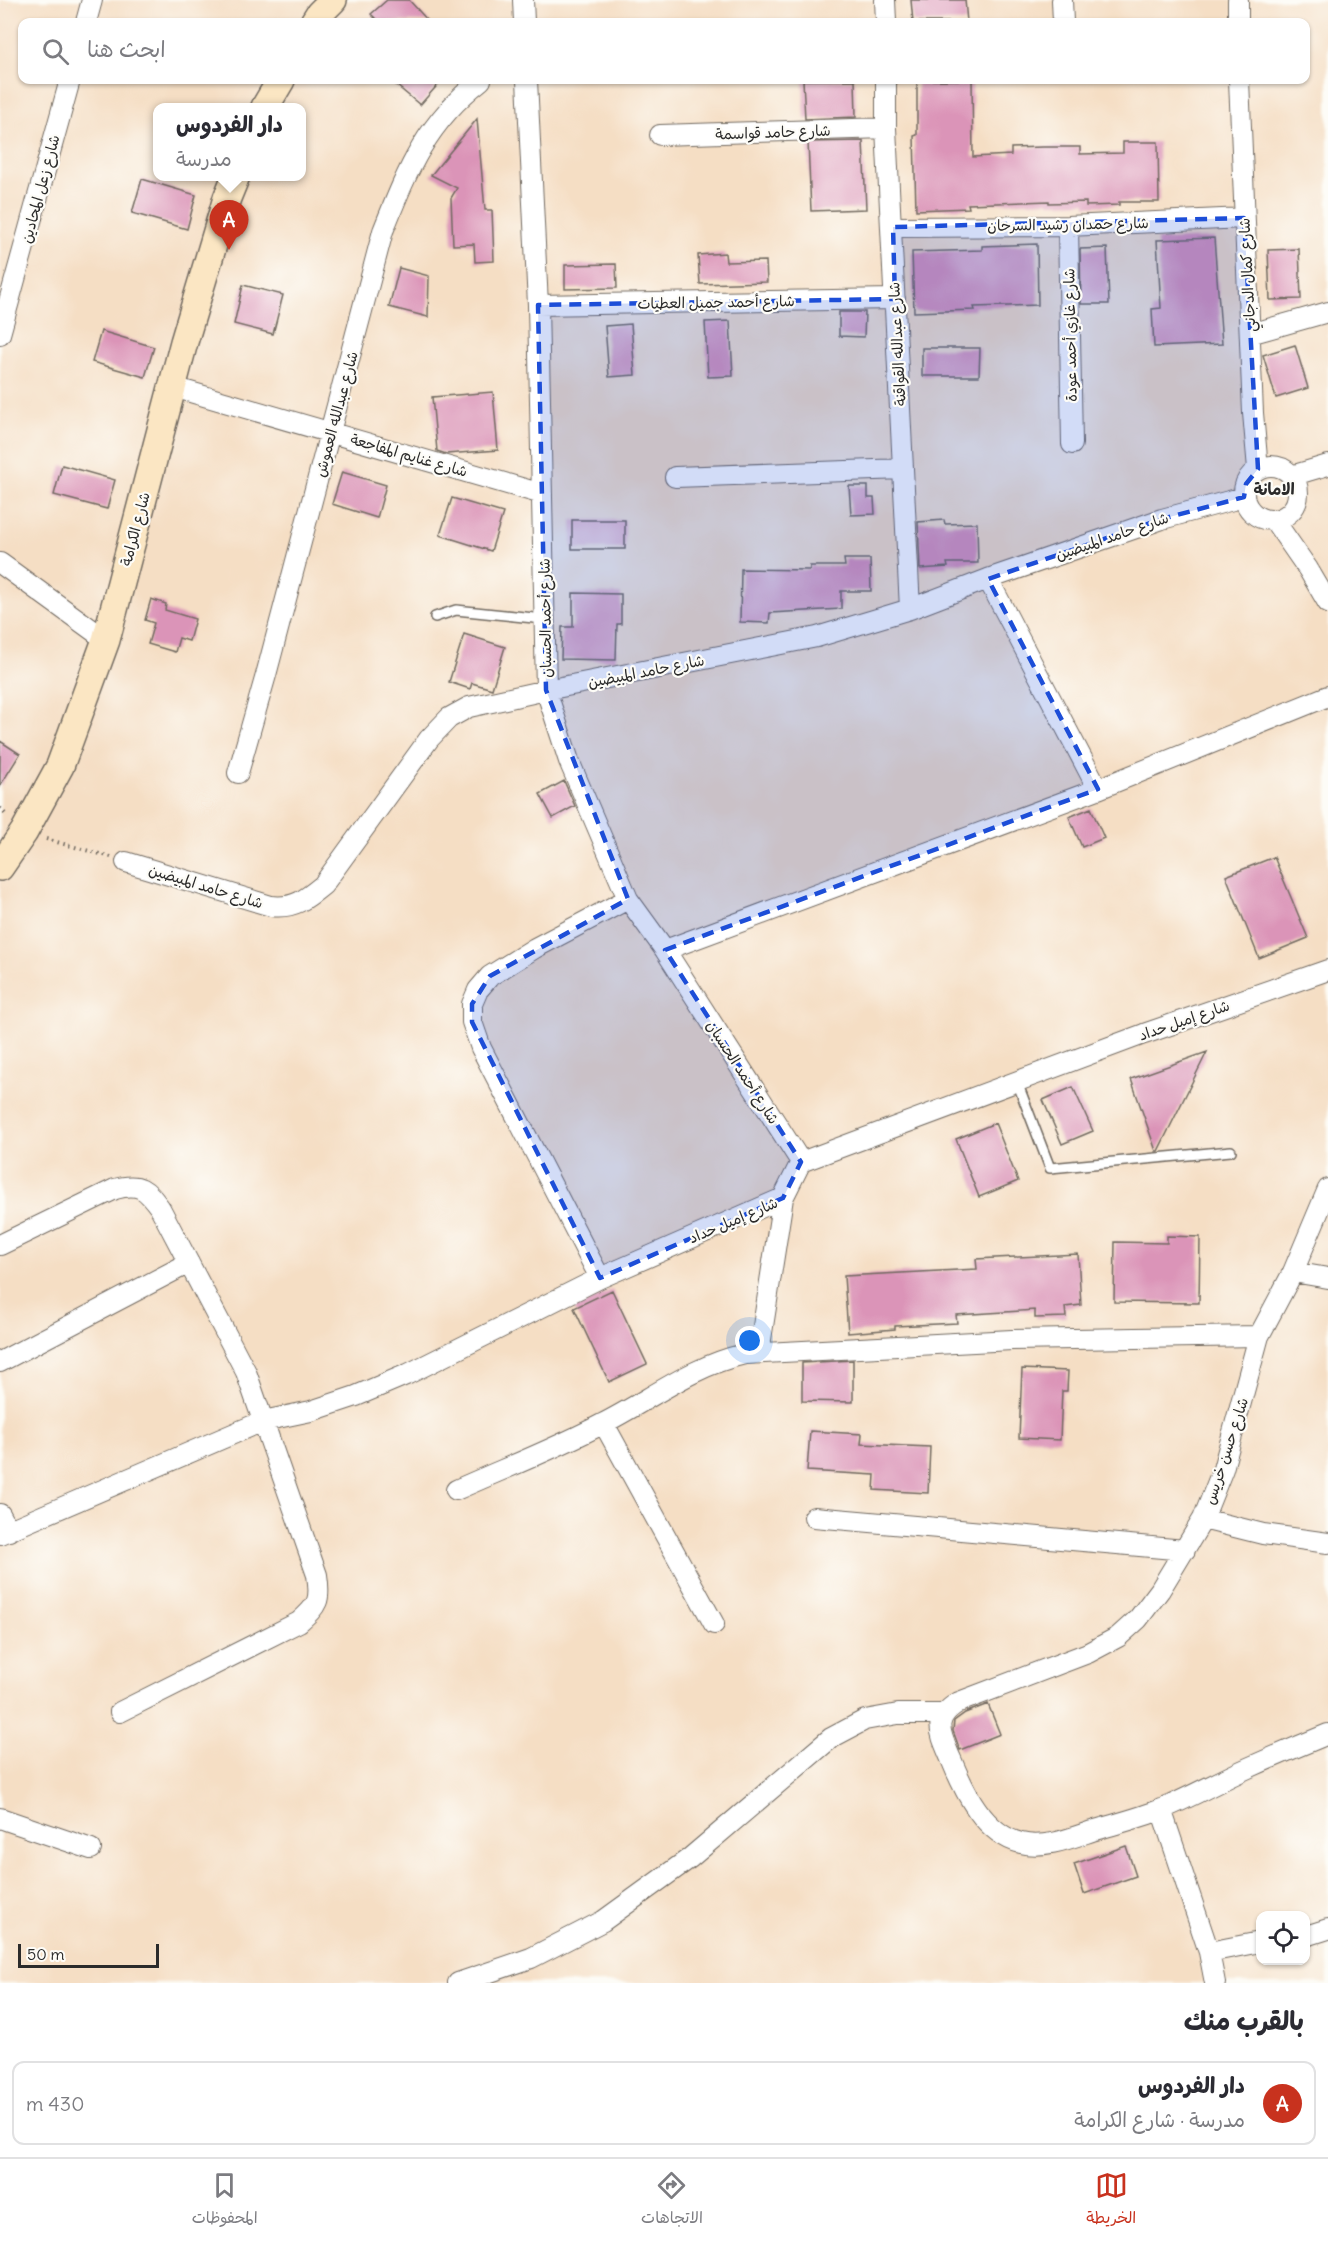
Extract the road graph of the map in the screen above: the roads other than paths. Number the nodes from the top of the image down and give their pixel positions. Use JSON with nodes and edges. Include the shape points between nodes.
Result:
{"nodes":[{"id":1,"x":92,"y":0,"type":"edge"},
{"id":2,"x":333,"y":0,"type":"edge"},
{"id":3,"x":523,"y":0,"type":"edge"},
{"id":4,"x":885,"y":0,"type":"edge"},
{"id":5,"x":1062,"y":0,"type":"edge"},
{"id":6,"x":1238,"y":0,"type":"edge"},
{"id":7,"x":87,"y":18,"type":"edge"},
{"id":8,"x":316,"y":18,"type":"edge"},
{"id":9,"x":524,"y":18,"type":"edge"},
{"id":10,"x":886,"y":18,"type":"edge"},
{"id":11,"x":1063,"y":18,"type":"edge"},
{"id":12,"x":1238,"y":18,"type":"edge"},
{"id":13,"x":69,"y":84,"type":"edge"},
{"id":14,"x":279,"y":84,"type":"edge"},
{"id":15,"x":477,"y":84,"type":"edge"},
{"id":16,"x":526,"y":84,"type":"edge"},
{"id":17,"x":886,"y":84,"type":"edge"},
{"id":18,"x":1239,"y":84,"type":"edge"},
{"id":19,"x":268,"y":103,"type":"edge"},
{"id":20,"x":886,"y":128,"type":"junction"},
{"id":21,"x":660,"y":135,"type":"dead end"},
{"id":22,"x":235,"y":181,"type":"edge"},
{"id":23,"x":1244,"y":218,"type":"junction"},
{"id":24,"x":1068,"y":226,"type":"junction"},
{"id":25,"x":892,"y":227,"type":"junction"},
{"id":26,"x":895,"y":299,"type":"junction"},
{"id":27,"x":538,"y":305,"type":"junction"},
{"id":28,"x":1328,"y":312,"type":"edge"},
{"id":29,"x":0,"y":334,"type":"edge"},
{"id":30,"x":1250,"y":334,"type":"junction"},
{"id":31,"x":172,"y":387,"type":"junction"},
{"id":32,"x":331,"y":432,"type":"junction"},
{"id":33,"x":1072,"y":444,"type":"dead end"},
{"id":34,"x":1328,"y":465,"type":"edge"},
{"id":35,"x":903,"y":469,"type":"junction"},
{"id":36,"x":1258,"y":470,"type":"junction"},
{"id":37,"x":1292,"y":476,"type":"junction"},
{"id":38,"x":675,"y":477,"type":"dead end"},
{"id":39,"x":542,"y":494,"type":"junction"},
{"id":40,"x":1244,"y":497,"type":"junction"},
{"id":41,"x":1282,"y":516,"type":"junction"},
{"id":42,"x":0,"y":562,"type":"edge"},
{"id":43,"x":988,"y":579,"type":"junction"},
{"id":44,"x":1328,"y":603,"type":"edge"},
{"id":45,"x":910,"y":609,"type":"junction"},
{"id":46,"x":435,"y":617,"type":"dead end"},
{"id":47,"x":544,"y":620,"type":"junction"},
{"id":48,"x":106,"y":639,"type":"junction"},
{"id":49,"x":546,"y":690,"type":"junction"},
{"id":50,"x":1328,"y":696,"type":"edge"},
{"id":51,"x":238,"y":773,"type":"dead end"},
{"id":52,"x":1098,"y":789,"type":"junction"},
{"id":53,"x":126,"y":862,"type":"road end"},
{"id":54,"x":0,"y":867,"type":"edge"},
{"id":55,"x":628,"y":899,"type":"junction"},
{"id":56,"x":665,"y":950,"type":"junction"},
{"id":57,"x":1328,"y":969,"type":"edge"},
{"id":58,"x":1017,"y":1082,"type":"junction"},
{"id":59,"x":1231,"y":1151,"type":"dead end"},
{"id":60,"x":801,"y":1162,"type":"junction"},
{"id":61,"x":1328,"y":1189,"type":"edge"},
{"id":62,"x":783,"y":1198,"type":"junction"},
{"id":63,"x":0,"y":1245,"type":"edge"},
{"id":64,"x":189,"y":1263,"type":"junction"},
{"id":65,"x":1293,"y":1272,"type":"junction"},
{"id":66,"x":600,"y":1278,"type":"junction"},
{"id":67,"x":1328,"y":1278,"type":"edge"},
{"id":68,"x":1259,"y":1336,"type":"junction"},
{"id":69,"x":759,"y":1352,"type":"junction"},
{"id":70,"x":0,"y":1362,"type":"edge"},
{"id":71,"x":263,"y":1420,"type":"junction"},
{"id":72,"x":604,"y":1424,"type":"junction"},
{"id":73,"x":456,"y":1490,"type":"dead end"},
{"id":74,"x":814,"y":1517,"type":"dead end"},
{"id":75,"x":1203,"y":1519,"type":"junction"},
{"id":76,"x":3,"y":1526,"type":"edge"},
{"id":77,"x":1328,"y":1543,"type":"edge"},
{"id":78,"x":1185,"y":1550,"type":"junction"},
{"id":79,"x":714,"y":1624,"type":"dead end"},
{"id":80,"x":120,"y":1712,"type":"dead end"},
{"id":81,"x":942,"y":1714,"type":"junction"},
{"id":82,"x":1328,"y":1734,"type":"edge"},
{"id":83,"x":1161,"y":1809,"type":"junction"},
{"id":84,"x":0,"y":1818,"type":"edge"},
{"id":85,"x":91,"y":1849,"type":"dead end"},
{"id":86,"x":1328,"y":1929,"type":"edge"},
{"id":87,"x":1310,"y":1934,"type":"edge"},
{"id":88,"x":1256,"y":1943,"type":"edge"},
{"id":89,"x":1209,"y":1952,"type":"junction"},
{"id":90,"x":459,"y":1983,"type":"edge"},
{"id":91,"x":1215,"y":1983,"type":"edge"}],
"edges":[{"from":1,"to":7,"type":"street"},
{"from":2,"to":8,"type":"street"},
{"from":3,"to":9,"type":"street"},
{"from":4,"to":10,"type":"street"},
{"from":5,"to":11,"type":"street"},
{"from":6,"to":12,"type":"street"},
{"from":13,"to":29,"type":"street","name":"شارع زعل المحادين"},
{"from":14,"to":19,"type":"street"},
{"from":15,"to":32,"type":"street","name":"شارع عبدالله العموش","via":[[442,116],[421,146],[403,183],[383,231]]},
{"from":16,"to":27,"type":"street","name":"شارع أحمد الحسبان"},
{"from":17,"to":20,"type":"street","name":"شارع عبدالله القواقنة"},
{"from":18,"to":23,"type":"street","name":"شارع كمال الدجاني"},
{"from":20,"to":21,"type":"street","name":"شارع حامد قواسمة"},
{"from":20,"to":25,"type":"street","name":"شارع عبدالله القواقنة"},
{"from":22,"to":31,"type":"street","name":"شارع الكرامة"},
{"from":23,"to":24,"type":"street","name":"شارع حمدان رشيد السرحان"},
{"from":23,"to":30,"type":"street","name":"شارع كمال الدجاني"},
{"from":24,"to":25,"type":"street","name":"شارع حمدان رشيد السرحان"},
{"from":24,"to":33,"type":"street","name":"شارع غازي أحمد عودة"},
{"from":25,"to":26,"type":"street","name":"شارع عبدالله القواقنة"},
{"from":26,"to":27,"type":"street","name":"شارع أحمد جميل العطيات"},
{"from":26,"to":35,"type":"street","name":"شارع عبدالله القواقنة"},
{"from":27,"to":39,"type":"street","name":"شارع أحمد الحسبان"},
{"from":28,"to":30,"type":"street"},
{"from":30,"to":36,"type":"street","name":"شارع كمال الدجاني"},
{"from":31,"to":32,"type":"street","name":"شارع غنايم المفاجعة"},
{"from":31,"to":48,"type":"street","name":"شارع الكرامة"},
{"from":32,"to":39,"type":"street","name":"شارع غنايم المفاجعة"},
{"from":32,"to":51,"type":"street","name":"شارع عبدالله العموش"},
{"from":34,"to":37,"type":"street"},
{"from":35,"to":38,"type":"street"},
{"from":35,"to":45,"type":"street","name":"شارع عبدالله القواقنة"},
{"from":36,"to":37,"type":"street","via":[[1279,468]]},
{"from":36,"to":40,"type":"street","via":[[1246,484]]},
{"from":37,"to":41,"type":"street","via":[[1298,498]]},
{"from":39,"to":47,"type":"street","name":"شارع أحمد الحسبان"},
{"from":40,"to":41,"type":"street","via":[[1254,514],[1267,520]]},
{"from":40,"to":43,"type":"street","name":"شارع حامد المبيضين","via":[[1162,519]]},
{"from":41,"to":44,"type":"street"},
{"from":42,"to":48,"type":"street"},
{"from":43,"to":45,"type":"street","name":"شارع حامد المبيضين"},
{"from":43,"to":52,"type":"street"},
{"from":45,"to":49,"type":"street","name":"شارع حامد المبيضين","via":[[817,637]]},
{"from":46,"to":47,"type":"lane","via":[[456,610]]},
{"from":47,"to":49,"type":"street","name":"شارع أحمد الحسبان"},
{"from":48,"to":54,"type":"street","name":"شارع الكرامة","via":[[60,766]]},
{"from":49,"to":53,"type":"street","name":"شارع حامد المبيضين","via":[[469,707],[449,718],[429,739],[323,885],[294,906],[271,906]]},
{"from":49,"to":55,"type":"street","name":"شارع أحمد الحسبان","via":[[569,761]]},
{"from":50,"to":52,"type":"street"},
{"from":52,"to":56,"type":"street"},
{"from":55,"to":56,"type":"street","name":"شارع أحمد الحسبان"},
{"from":55,"to":66,"type":"street","via":[[490,976],[472,1004],[472,1022],[481,1048]]},
{"from":56,"to":60,"type":"street","name":"شارع أحمد الحسبان"},
{"from":57,"to":58,"type":"street","name":"شارع إميل حداد"},
{"from":58,"to":59,"type":"lane","via":[[1050,1168]]},
{"from":58,"to":60,"type":"street","name":"شارع إميل حداد"},
{"from":60,"to":62,"type":"street","name":"شارع إميل حداد"},
{"from":61,"to":65,"type":"street","name":"شارع حسن خريس"},
{"from":62,"to":66,"type":"street","name":"شارع إميل حداد"},
{"from":62,"to":69,"type":"street"},
{"from":63,"to":64,"type":"street","via":[[128,1185],[148,1193],[160,1208]]},
{"from":64,"to":70,"type":"street"},
{"from":64,"to":71,"type":"street","via":[[246,1372]]},
{"from":65,"to":67,"type":"street"},
{"from":65,"to":68,"type":"street","name":"شارع حسن خريس"},
{"from":66,"to":71,"type":"street","name":"شارع إميل حداد","via":[[356,1396],[310,1411]]},
{"from":68,"to":69,"type":"street","via":[[1012,1340]]},
{"from":68,"to":75,"type":"street","name":"شارع حسن خريس","via":[[1223,1469]]},
{"from":69,"to":72,"type":"street","via":[[724,1358],[686,1375]]},
{"from":71,"to":76,"type":"street","name":"شارع إميل حداد"},
{"from":71,"to":80,"type":"street","via":[[317,1575],[319,1600],[298,1622]]},
{"from":72,"to":73,"type":"street"},
{"from":72,"to":79,"type":"street"},
{"from":74,"to":78,"type":"street"},
{"from":75,"to":77,"type":"street","via":[[1263,1534]]},
{"from":75,"to":78,"type":"street","name":"شارع حسن خريس"},
{"from":78,"to":81,"type":"street","name":"شارع حسن خريس","via":[[1138,1619],[1118,1637],[1059,1666],[959,1702]]},
{"from":81,"to":83,"type":"street","via":[[943,1740],[975,1809],[1009,1839],[1037,1845]]},
{"from":81,"to":90,"type":"street","via":[[898,1714],[865,1720],[831,1738],[690,1858],[603,1921],[531,1958]]},
{"from":82,"to":83,"type":"street"},
{"from":83,"to":89,"type":"street"},
{"from":84,"to":85,"type":"street"},
{"from":86,"to":87,"type":"street"},
{"from":88,"to":89,"type":"street"},
{"from":89,"to":91,"type":"street"}]}
